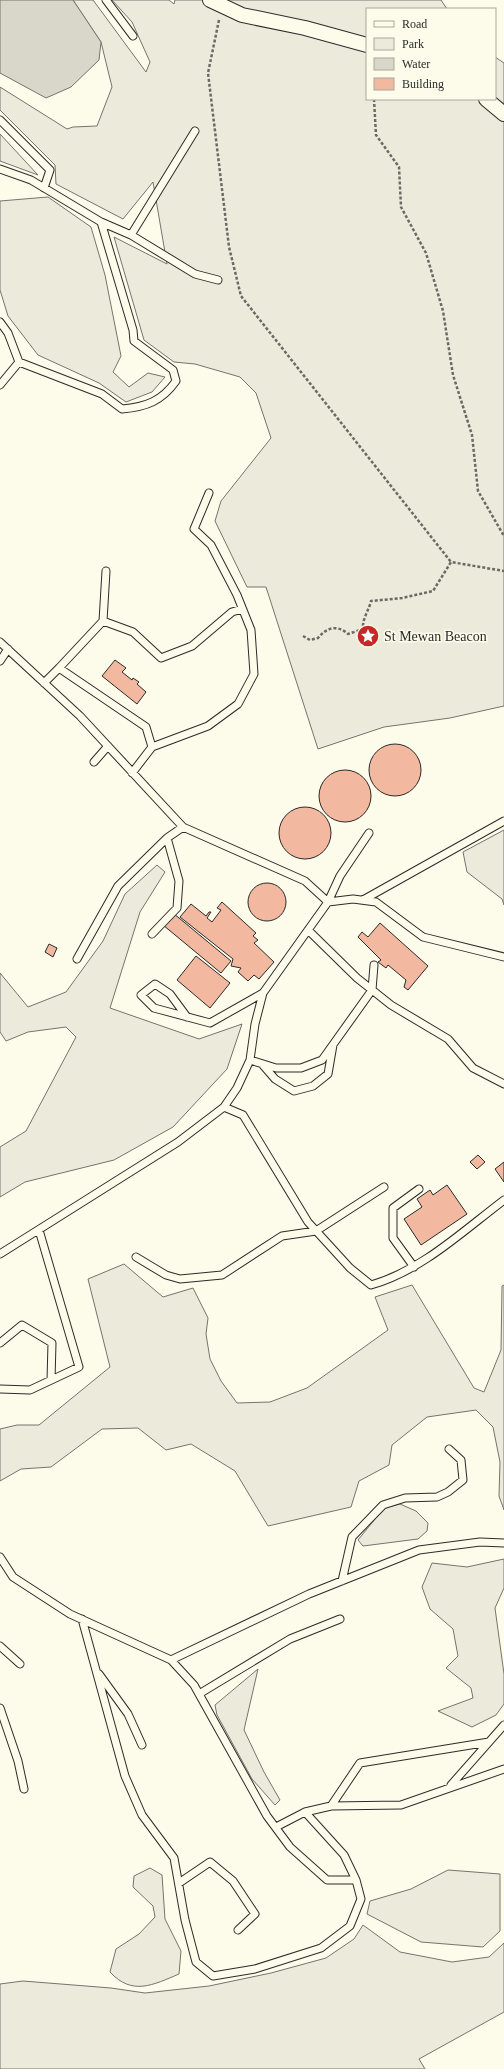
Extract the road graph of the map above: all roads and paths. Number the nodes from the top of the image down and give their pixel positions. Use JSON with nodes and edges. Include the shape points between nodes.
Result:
{"nodes":[{"id":1,"x":106,"y":0,"type":"edge"},
{"id":2,"x":216,"y":3,"type":"edge"},
{"id":3,"x":133,"y":36,"type":"dead end"},
{"id":4,"x":366,"y":45,"type":"edge"},
{"id":5,"x":374,"y":100,"type":"edge"},
{"id":6,"x":487,"y":100,"type":"edge"},
{"id":7,"x":504,"y":114,"type":"edge"},
{"id":8,"x":0,"y":120,"type":"edge"},
{"id":9,"x":195,"y":131,"type":"dead end"},
{"id":10,"x":0,"y":169,"type":"edge"},
{"id":11,"x":44,"y":188,"type":"junction"},
{"id":12,"x":101,"y":222,"type":"junction"},
{"id":13,"x":131,"y":235,"type":"junction"},
{"id":14,"x":218,"y":280,"type":"dead end"},
{"id":15,"x":0,"y":322,"type":"edge"},
{"id":16,"x":19,"y":362,"type":"junction"},
{"id":17,"x":0,"y":385,"type":"edge"},
{"id":18,"x":209,"y":493,"type":"dead end"},
{"id":19,"x":504,"y":536,"type":"edge"},
{"id":20,"x":451,"y":562,"type":"junction"},
{"id":21,"x":106,"y":571,"type":"dead end"},
{"id":22,"x":504,"y":571,"type":"edge"},
{"id":23,"x":242,"y":609,"type":"junction"},
{"id":24,"x":103,"y":621,"type":"junction"},
{"id":25,"x":303,"y":636,"type":"dead end"},
{"id":26,"x":0,"y":642,"type":"edge"},
{"id":27,"x":8,"y":649,"type":"junction"},
{"id":28,"x":0,"y":661,"type":"edge"},
{"id":29,"x":59,"y":668,"type":"junction"},
{"id":30,"x":44,"y":683,"type":"junction"},
{"id":31,"x":108,"y":746,"type":"junction"},
{"id":32,"x":152,"y":747,"type":"junction"},
{"id":33,"x":94,"y":762,"type":"dead end"},
{"id":34,"x":132,"y":773,"type":"junction"},
{"id":35,"x":504,"y":821,"type":"edge"},
{"id":36,"x":183,"y":827,"type":"junction"},
{"id":37,"x":369,"y":832,"type":"dead end"},
{"id":38,"x":167,"y":838,"type":"junction"},
{"id":39,"x":363,"y":901,"type":"junction"},
{"id":40,"x":328,"y":902,"type":"junction"},
{"id":41,"x":308,"y":930,"type":"junction"},
{"id":42,"x":152,"y":934,"type":"dead end"},
{"id":43,"x":504,"y":957,"type":"edge"},
{"id":44,"x":77,"y":959,"type":"dead end"},
{"id":45,"x":374,"y":965,"type":"dead end"},
{"id":46,"x":372,"y":990,"type":"junction"},
{"id":47,"x":263,"y":993,"type":"junction"},
{"id":48,"x":187,"y":1017,"type":"junction"},
{"id":49,"x":333,"y":1042,"type":"junction"},
{"id":50,"x":250,"y":1060,"type":"junction"},
{"id":51,"x":262,"y":1064,"type":"junction"},
{"id":52,"x":504,"y":1084,"type":"edge"},
{"id":53,"x":224,"y":1108,"type":"junction"},
{"id":54,"x":384,"y":1187,"type":"dead end"},
{"id":55,"x":419,"y":1189,"type":"dead end"},
{"id":56,"x":504,"y":1200,"type":"edge"},
{"id":57,"x":39,"y":1230,"type":"junction"},
{"id":58,"x":316,"y":1231,"type":"junction"},
{"id":59,"x":0,"y":1254,"type":"edge"},
{"id":60,"x":136,"y":1257,"type":"dead end"},
{"id":61,"x":414,"y":1267,"type":"junction"},
{"id":62,"x":0,"y":1343,"type":"edge"},
{"id":63,"x":51,"y":1380,"type":"junction"},
{"id":64,"x":0,"y":1389,"type":"edge"},
{"id":65,"x":449,"y":1449,"type":"dead end"},
{"id":66,"x":504,"y":1543,"type":"edge"},
{"id":67,"x":0,"y":1557,"type":"edge"},
{"id":68,"x":342,"y":1581,"type":"junction"},
{"id":69,"x":82,"y":1619,"type":"junction"},
{"id":70,"x":340,"y":1619,"type":"dead end"},
{"id":71,"x":0,"y":1646,"type":"edge"},
{"id":72,"x":171,"y":1660,"type":"junction"},
{"id":73,"x":20,"y":1664,"type":"dead end"},
{"id":74,"x":96,"y":1670,"type":"junction"},
{"id":75,"x":199,"y":1694,"type":"junction"},
{"id":76,"x":0,"y":1708,"type":"edge"},
{"id":77,"x":504,"y":1726,"type":"edge"},
{"id":78,"x":489,"y":1742,"type":"junction"},
{"id":79,"x":142,"y":1744,"type":"dead end"},
{"id":80,"x":504,"y":1769,"type":"edge"},
{"id":81,"x":450,"y":1786,"type":"junction"},
{"id":82,"x":24,"y":1789,"type":"dead end"},
{"id":83,"x":331,"y":1806,"type":"junction"},
{"id":84,"x":305,"y":1812,"type":"junction"},
{"id":85,"x":276,"y":1827,"type":"junction"},
{"id":86,"x":356,"y":1880,"type":"junction"},
{"id":87,"x":179,"y":1883,"type":"junction"},
{"id":88,"x":238,"y":1930,"type":"dead end"}],
"edges":[{"from":1,"to":3,"type":"lane"},
{"from":2,"to":4,"type":"street","via":[[242,15],[305,28]]},
{"from":2,"to":20,"type":"path","via":[[208,73],[229,248],[241,296]]},
{"from":5,"to":19,"type":"path","via":[[376,135],[399,167],[401,207],[426,253],[443,311],[453,375],[472,435],[478,491]]},
{"from":6,"to":7,"type":"street"},
{"from":8,"to":11,"type":"lane","via":[[50,170]]},
{"from":9,"to":13,"type":"lane"},
{"from":10,"to":11,"type":"lane","via":[[31,180]]},
{"from":11,"to":12,"type":"lane"},
{"from":12,"to":13,"type":"lane"},
{"from":12,"to":16,"type":"lane","via":[[131,322],[134,341],[173,370],[176,381],[160,399],[122,409],[102,394]]},
{"from":13,"to":14,"type":"lane","via":[[195,274]]},
{"from":15,"to":16,"type":"lane","via":[[8,333]]},
{"from":16,"to":17,"type":"lane"},
{"from":18,"to":23,"type":"lane","via":[[194,529],[211,545]]},
{"from":20,"to":22,"type":"path"},
{"from":20,"to":25,"type":"path","via":[[433,590],[402,598],[371,601],[362,622],[363,628],[348,634],[333,628],[324,630],[318,638],[310,640]]},
{"from":21,"to":24,"type":"lane"},
{"from":23,"to":24,"type":"lane","via":[[232,612],[192,646],[161,658],[133,632]]},
{"from":23,"to":32,"type":"lane","via":[[251,630],[254,674],[238,704],[208,726]]},
{"from":24,"to":29,"type":"lane"},
{"from":26,"to":27,"type":"lane"},
{"from":27,"to":28,"type":"lane"},
{"from":27,"to":30,"type":"lane"},
{"from":29,"to":30,"type":"lane"},
{"from":29,"to":32,"type":"lane","via":[[146,727]]},
{"from":30,"to":31,"type":"lane"},
{"from":31,"to":33,"type":"lane"},
{"from":31,"to":34,"type":"lane"},
{"from":32,"to":34,"type":"lane"},
{"from":34,"to":36,"type":"lane"},
{"from":35,"to":39,"type":"lane"},
{"from":36,"to":38,"type":"lane"},
{"from":36,"to":40,"type":"lane","via":[[306,881]]},
{"from":37,"to":40,"type":"lane","via":[[340,876]]},
{"from":38,"to":42,"type":"lane","via":[[178,881],[177,908]]},
{"from":38,"to":44,"type":"lane","via":[[118,886]]},
{"from":39,"to":40,"type":"lane","via":[[353,899]]},
{"from":39,"to":43,"type":"lane","via":[[376,902],[423,937]]},
{"from":40,"to":41,"type":"lane"},
{"from":41,"to":46,"type":"lane"},
{"from":41,"to":47,"type":"lane"},
{"from":45,"to":46,"type":"lane"},
{"from":46,"to":49,"type":"lane"},
{"from":46,"to":52,"type":"lane","via":[[391,1005],[448,1039],[473,1068]]},
{"from":47,"to":48,"type":"lane","via":[[210,1023]]},
{"from":47,"to":50,"type":"lane"},
{"from":48,"to":48,"type":"lane","via":[[154,1008],[141,994],[155,984],[170,994]]},
{"from":49,"to":51,"type":"lane","via":[[322,1060],[301,1068],[276,1068]]},
{"from":49,"to":51,"type":"lane","via":[[328,1074],[313,1086],[294,1091],[275,1079]]},
{"from":50,"to":51,"type":"lane"},
{"from":50,"to":53,"type":"lane"},
{"from":53,"to":57,"type":"lane","via":[[178,1142]]},
{"from":53,"to":58,"type":"lane","via":[[243,1115]]},
{"from":54,"to":58,"type":"lane"},
{"from":55,"to":61,"type":"lane","via":[[393,1208],[393,1238]]},
{"from":56,"to":61,"type":"lane"},
{"from":57,"to":59,"type":"lane"},
{"from":57,"to":63,"type":"lane","via":[[79,1367]]},
{"from":58,"to":60,"type":"lane","via":[[282,1236],[222,1275],[180,1280],[166,1275]]},
{"from":58,"to":61,"type":"lane","via":[[350,1268],[370,1285],[389,1280]]},
{"from":62,"to":63,"type":"lane","via":[[22,1325],[52,1343]]},
{"from":63,"to":64,"type":"lane","via":[[30,1390]]},
{"from":65,"to":68,"type":"lane","via":[[461,1460],[463,1480],[437,1498],[405,1498],[383,1505],[352,1537]]},
{"from":66,"to":68,"type":"lane","via":[[480,1542],[419,1550]]},
{"from":67,"to":69,"type":"lane","via":[[12,1577]]},
{"from":68,"to":72,"type":"lane","via":[[309,1594]]},
{"from":69,"to":72,"type":"lane"},
{"from":69,"to":74,"type":"lane"},
{"from":70,"to":75,"type":"lane","via":[[290,1639]]},
{"from":71,"to":73,"type":"lane"},
{"from":72,"to":75,"type":"lane"},
{"from":74,"to":79,"type":"lane","via":[[128,1714]]},
{"from":74,"to":87,"type":"lane","via":[[126,1776],[142,1815],[174,1858]]},
{"from":75,"to":85,"type":"lane","via":[[267,1816]]},
{"from":76,"to":82,"type":"lane","via":[[18,1761]]},
{"from":77,"to":78,"type":"lane"},
{"from":78,"to":81,"type":"lane"},
{"from":78,"to":83,"type":"lane","via":[[360,1763]]},
{"from":80,"to":81,"type":"lane"},
{"from":81,"to":83,"type":"lane","via":[[401,1805]]},
{"from":83,"to":84,"type":"lane"},
{"from":84,"to":85,"type":"lane"},
{"from":84,"to":86,"type":"lane","via":[[344,1855]]},
{"from":85,"to":86,"type":"lane","via":[[290,1846],[327,1880]]},
{"from":86,"to":87,"type":"lane","via":[[361,1899],[350,1926],[321,1948],[256,1969],[214,1976],[196,1962]]},
{"from":87,"to":88,"type":"lane","via":[[210,1862],[233,1881],[255,1914]]}]}
